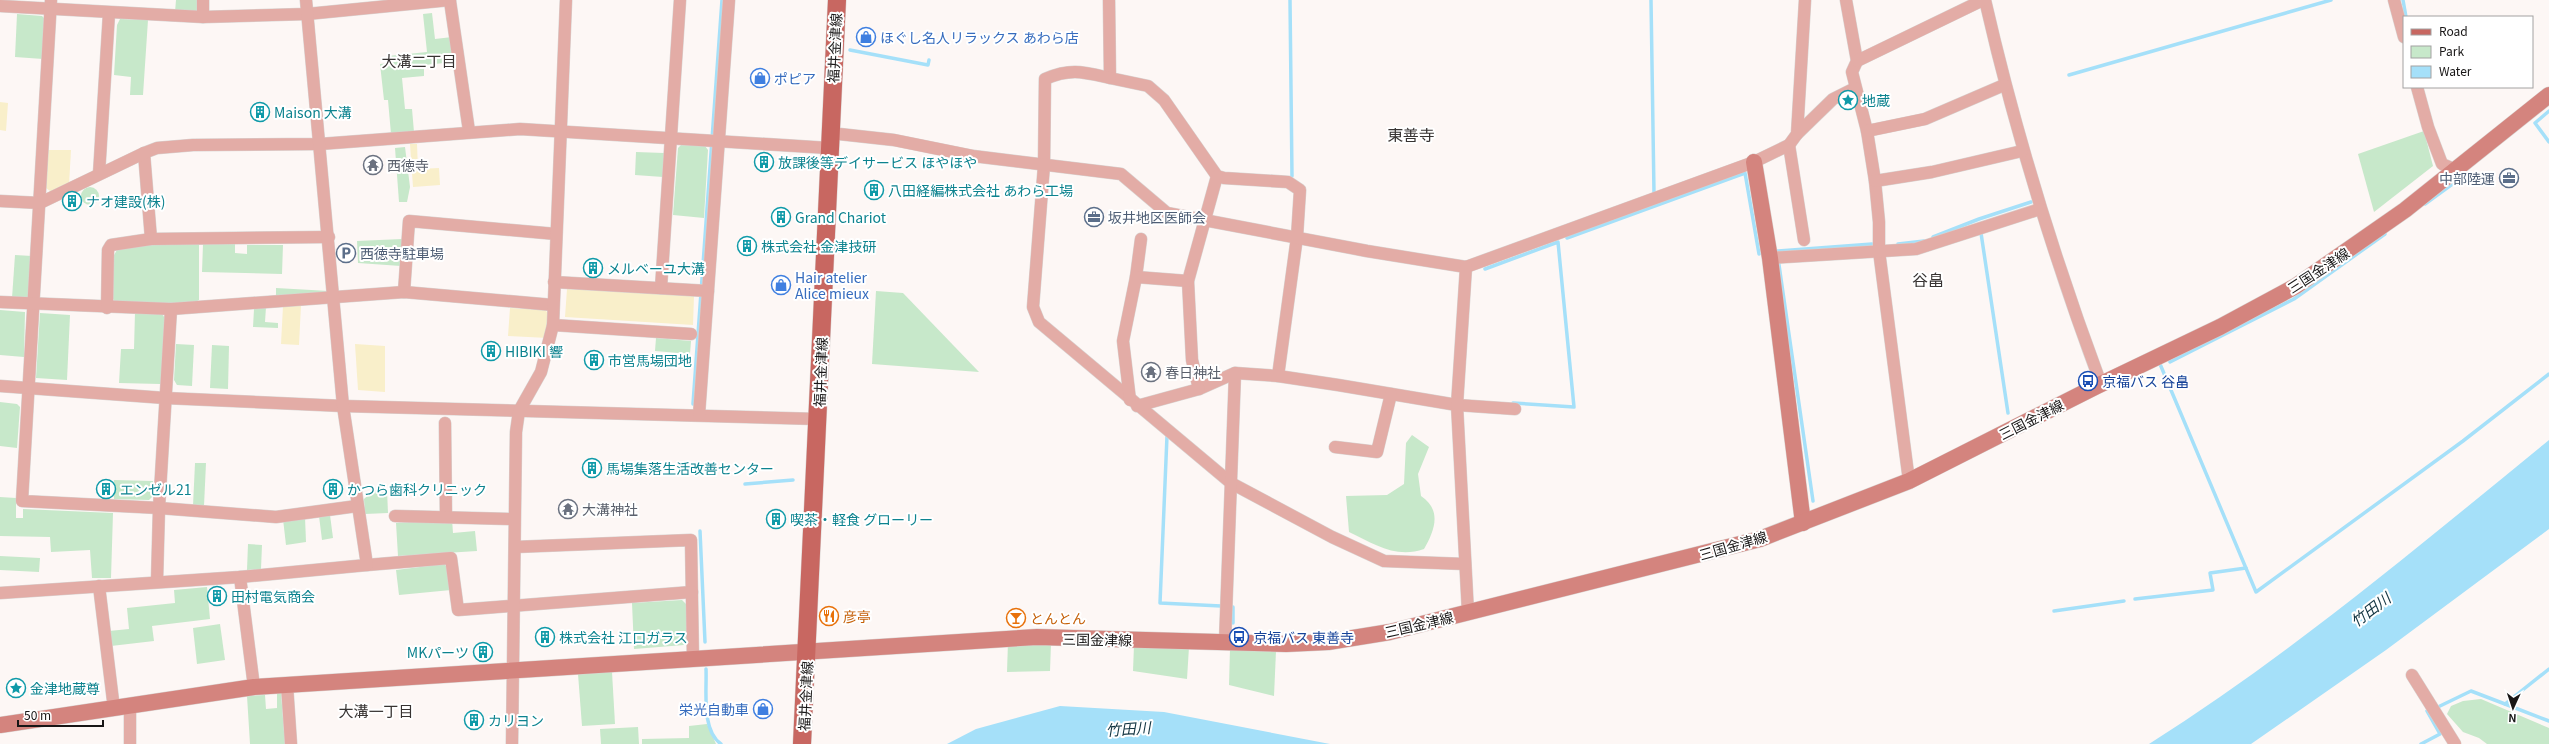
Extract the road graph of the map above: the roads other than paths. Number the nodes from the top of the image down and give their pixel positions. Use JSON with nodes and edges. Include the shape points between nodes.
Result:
{"nodes":[{"id":1,"x":203,"y":0,"type":"edge"},
{"id":2,"x":306,"y":0,"type":"edge"},
{"id":3,"x":450,"y":0,"type":"edge"},
{"id":4,"x":566,"y":0,"type":"edge"},
{"id":5,"x":680,"y":0,"type":"edge"},
{"id":6,"x":729,"y":0,"type":"edge"},
{"id":7,"x":837,"y":0,"type":"edge"},
{"id":8,"x":1109,"y":0,"type":"edge"},
{"id":9,"x":1805,"y":0,"type":"edge"},
{"id":10,"x":1846,"y":0,"type":"edge"},
{"id":11,"x":1984,"y":0,"type":"edge"},
{"id":12,"x":2394,"y":0,"type":"edge"},
{"id":13,"x":51,"y":5,"type":"edge"},
{"id":14,"x":0,"y":6,"type":"edge"},
{"id":15,"x":109,"y":13,"type":"junction"},
{"id":16,"x":307,"y":14,"type":"junction"},
{"id":17,"x":203,"y":17,"type":"junction"},
{"id":18,"x":2403,"y":33,"type":"edge"},
{"id":19,"x":1856,"y":61,"type":"junction"},
{"id":20,"x":1110,"y":78,"type":"junction"},
{"id":21,"x":2004,"y":85,"type":"junction"},
{"id":22,"x":1855,"y":88,"type":"junction"},
{"id":23,"x":2417,"y":88,"type":"edge"},
{"id":24,"x":2549,"y":95,"type":"edge"},
{"id":25,"x":563,"y":130,"type":"junction"},
{"id":26,"x":469,"y":131,"type":"junction"},
{"id":27,"x":1867,"y":131,"type":"junction"},
{"id":28,"x":1797,"y":134,"type":"junction"},
{"id":29,"x":670,"y":138,"type":"junction"},
{"id":30,"x":830,"y":140,"type":"junction"},
{"id":31,"x":720,"y":141,"type":"junction"},
{"id":32,"x":320,"y":144,"type":"junction"},
{"id":33,"x":1789,"y":145,"type":"junction"},
{"id":34,"x":2022,"y":151,"type":"junction"},
{"id":35,"x":144,"y":153,"type":"junction"},
{"id":36,"x":1754,"y":162,"type":"junction"},
{"id":37,"x":1044,"y":165,"type":"junction"},
{"id":38,"x":2456,"y":170,"type":"junction"},
{"id":39,"x":99,"y":174,"type":"junction"},
{"id":40,"x":1217,"y":176,"type":"junction"},
{"id":41,"x":1874,"y":181,"type":"junction"},
{"id":42,"x":0,"y":201,"type":"edge"},
{"id":43,"x":40,"y":203,"type":"junction"},
{"id":44,"x":2040,"y":209,"type":"junction"},
{"id":45,"x":1206,"y":221,"type":"junction"},
{"id":46,"x":556,"y":234,"type":"junction"},
{"id":47,"x":329,"y":237,"type":"junction"},
{"id":48,"x":1297,"y":237,"type":"junction"},
{"id":49,"x":151,"y":239,"type":"junction"},
{"id":50,"x":1141,"y":239,"type":"dead end"},
{"id":51,"x":1804,"y":240,"type":"dead end"},
{"id":52,"x":1879,"y":251,"type":"junction"},
{"id":53,"x":1770,"y":258,"type":"junction"},
{"id":54,"x":1466,"y":267,"type":"junction"},
{"id":55,"x":1136,"y":277,"type":"junction"},
{"id":56,"x":1188,"y":281,"type":"junction"},
{"id":57,"x":554,"y":282,"type":"junction"},
{"id":58,"x":660,"y":288,"type":"junction"},
{"id":59,"x":708,"y":291,"type":"junction"},
{"id":60,"x":404,"y":292,"type":"junction"},
{"id":61,"x":334,"y":297,"type":"junction"},
{"id":62,"x":0,"y":302,"type":"edge"},
{"id":63,"x":33,"y":304,"type":"junction"},
{"id":64,"x":553,"y":305,"type":"junction"},
{"id":65,"x":107,"y":308,"type":"junction"},
{"id":66,"x":171,"y":309,"type":"junction"},
{"id":67,"x":552,"y":325,"type":"junction"},
{"id":68,"x":691,"y":334,"type":"dead end"},
{"id":69,"x":1235,"y":374,"type":"junction"},
{"id":70,"x":1278,"y":376,"type":"junction"},
{"id":71,"x":2101,"y":384,"type":"junction"},
{"id":72,"x":0,"y":386,"type":"edge"},
{"id":73,"x":29,"y":389,"type":"junction"},
{"id":74,"x":1199,"y":389,"type":"junction"},
{"id":75,"x":1391,"y":394,"type":"junction"},
{"id":76,"x":165,"y":398,"type":"junction"},
{"id":77,"x":1134,"y":403,"type":"junction"},
{"id":78,"x":1457,"y":405,"type":"junction"},
{"id":79,"x":343,"y":406,"type":"junction"},
{"id":80,"x":1515,"y":409,"type":"dead end"},
{"id":81,"x":519,"y":411,"type":"junction"},
{"id":82,"x":699,"y":415,"type":"junction"},
{"id":83,"x":818,"y":419,"type":"junction"},
{"id":84,"x":445,"y":424,"type":"dead end"},
{"id":85,"x":1335,"y":447,"type":"dead end"},
{"id":86,"x":1909,"y":481,"type":"junction"},
{"id":87,"x":1231,"y":482,"type":"junction"},
{"id":88,"x":357,"y":506,"type":"junction"},
{"id":89,"x":159,"y":508,"type":"junction"},
{"id":90,"x":395,"y":516,"type":"dead end"},
{"id":91,"x":446,"y":517,"type":"junction"},
{"id":92,"x":514,"y":519,"type":"junction"},
{"id":93,"x":1803,"y":523,"type":"junction"},
{"id":94,"x":515,"y":547,"type":"junction"},
{"id":95,"x":1465,"y":564,"type":"junction"},
{"id":96,"x":367,"y":566,"type":"junction"},
{"id":97,"x":240,"y":577,"type":"junction"},
{"id":98,"x":157,"y":581,"type":"junction"},
{"id":99,"x":99,"y":586,"type":"junction"},
{"id":100,"x":692,"y":592,"type":"junction"},
{"id":101,"x":0,"y":593,"type":"edge"},
{"id":102,"x":515,"y":607,"type":"junction"},
{"id":103,"x":1468,"y":612,"type":"junction"},
{"id":104,"x":1225,"y":642,"type":"junction"},
{"id":105,"x":808,"y":651,"type":"junction"},
{"id":106,"x":693,"y":660,"type":"junction"},
{"id":107,"x":513,"y":671,"type":"junction"},
{"id":108,"x":2412,"y":675,"type":"dead end"},
{"id":109,"x":287,"y":685,"type":"junction"},
{"id":110,"x":254,"y":687,"type":"junction"},
{"id":111,"x":130,"y":707,"type":"junction"},
{"id":112,"x":114,"y":708,"type":"junction"},
{"id":113,"x":0,"y":725,"type":"edge"},
{"id":114,"x":130,"y":744,"type":"edge"},
{"id":115,"x":291,"y":744,"type":"edge"},
{"id":116,"x":512,"y":744,"type":"edge"},
{"id":117,"x":802,"y":744,"type":"edge"},
{"id":118,"x":2455,"y":744,"type":"edge"}],
"edges":[{"from":1,"to":17,"type":"street"},
{"from":2,"to":16,"type":"street"},
{"from":3,"to":16,"type":"street"},
{"from":3,"to":26,"type":"street"},
{"from":4,"to":25,"type":"street"},
{"from":5,"to":29,"type":"street"},
{"from":6,"to":31,"type":"street"},
{"from":7,"to":30,"type":"main road","name":"福井金津線"},
{"from":8,"to":20,"type":"street"},
{"from":9,"to":28,"type":"street"},
{"from":10,"to":19,"type":"street"},
{"from":11,"to":19,"type":"street"},
{"from":11,"to":21,"type":"street"},
{"from":12,"to":18,"type":"street"},
{"from":13,"to":14,"type":"street"},
{"from":13,"to":15,"type":"street"},
{"from":13,"to":43,"type":"street"},
{"from":15,"to":17,"type":"street"},
{"from":15,"to":39,"type":"street"},
{"from":16,"to":17,"type":"street"},
{"from":16,"to":32,"type":"street"},
{"from":19,"to":22,"type":"street","via":[[1852,72]]},
{"from":20,"to":37,"type":"street","via":[[1075,70],[1060,72],[1045,80]]},
{"from":20,"to":40,"type":"street","via":[[1148,86],[1159,95]]},
{"from":21,"to":27,"type":"street","via":[[1925,119]]},
{"from":21,"to":34,"type":"street"},
{"from":22,"to":27,"type":"street"},
{"from":22,"to":28,"type":"street","via":[[1832,99]]},
{"from":23,"to":38,"type":"street","via":[[2442,164]]},
{"from":24,"to":38,"type":"main road","name":"三国金津線"},
{"from":25,"to":26,"type":"street"},
{"from":25,"to":29,"type":"street"},
{"from":25,"to":46,"type":"street"},
{"from":26,"to":32,"type":"street"},
{"from":27,"to":41,"type":"street"},
{"from":28,"to":33,"type":"street"},
{"from":29,"to":31,"type":"street"},
{"from":29,"to":58,"type":"street"},
{"from":30,"to":31,"type":"street"},
{"from":30,"to":37,"type":"street","via":[[894,140],[973,156]]},
{"from":30,"to":83,"type":"main road","name":"福井金津線"},
{"from":31,"to":59,"type":"street"},
{"from":32,"to":35,"type":"street","via":[[193,145],[157,148]]},
{"from":32,"to":47,"type":"street"},
{"from":33,"to":36,"type":"street"},
{"from":33,"to":51,"type":"street"},
{"from":34,"to":41,"type":"street","via":[[1932,172]]},
{"from":34,"to":44,"type":"street"},
{"from":35,"to":39,"type":"street"},
{"from":35,"to":49,"type":"street"},
{"from":36,"to":53,"type":"main road"},
{"from":36,"to":54,"type":"street"},
{"from":37,"to":45,"type":"street","via":[[1120,174],[1167,213]]},
{"from":37,"to":77,"type":"street","via":[[1033,308],[1039,322]]},
{"from":38,"to":71,"type":"main road","name":"三国金津線","via":[[2405,210],[2296,286],[2220,327]]},
{"from":39,"to":43,"type":"street"},
{"from":40,"to":45,"type":"street"},
{"from":40,"to":48,"type":"street","via":[[1288,182],[1300,190]]},
{"from":41,"to":52,"type":"street","via":[[1879,222]]},
{"from":42,"to":43,"type":"street"},
{"from":43,"to":63,"type":"street"},
{"from":44,"to":52,"type":"street","via":[[1916,249]]},
{"from":44,"to":71,"type":"street"},
{"from":45,"to":48,"type":"street"},
{"from":45,"to":56,"type":"street"},
{"from":46,"to":57,"type":"street"},
{"from":46,"to":60,"type":"street","via":[[408,221]]},
{"from":47,"to":49,"type":"street"},
{"from":47,"to":61,"type":"street"},
{"from":48,"to":54,"type":"street"},
{"from":48,"to":70,"type":"street"},
{"from":49,"to":65,"type":"street","via":[[111,245],[108,250]]},
{"from":50,"to":55,"type":"street"},
{"from":52,"to":53,"type":"street"},
{"from":52,"to":86,"type":"street"},
{"from":53,"to":93,"type":"main road"},
{"from":54,"to":78,"type":"street"},
{"from":55,"to":56,"type":"street"},
{"from":55,"to":77,"type":"street","via":[[1123,341]]},
{"from":56,"to":74,"type":"street","via":[[1192,360]]},
{"from":57,"to":58,"type":"street"},
{"from":57,"to":64,"type":"street"},
{"from":58,"to":59,"type":"street"},
{"from":59,"to":82,"type":"street"},
{"from":60,"to":61,"type":"street"},
{"from":60,"to":64,"type":"street"},
{"from":61,"to":66,"type":"street"},
{"from":61,"to":79,"type":"street"},
{"from":62,"to":63,"type":"street"},
{"from":63,"to":65,"type":"street"},
{"from":63,"to":73,"type":"street"},
{"from":64,"to":67,"type":"street"},
{"from":65,"to":66,"type":"street"},
{"from":66,"to":76,"type":"street"},
{"from":67,"to":68,"type":"street"},
{"from":67,"to":81,"type":"street","via":[[541,372]]},
{"from":69,"to":70,"type":"street"},
{"from":69,"to":74,"type":"street"},
{"from":69,"to":87,"type":"street"},
{"from":70,"to":75,"type":"street"},
{"from":71,"to":86,"type":"main road","name":"三国金津線"},
{"from":72,"to":73,"type":"street"},
{"from":73,"to":76,"type":"street"},
{"from":73,"to":89,"type":"street","via":[[22,502]]},
{"from":74,"to":77,"type":"street"},
{"from":75,"to":78,"type":"street"},
{"from":75,"to":85,"type":"street","via":[[1377,452]]},
{"from":76,"to":79,"type":"street"},
{"from":76,"to":89,"type":"street"},
{"from":77,"to":87,"type":"street"},
{"from":78,"to":80,"type":"street"},
{"from":78,"to":95,"type":"street"},
{"from":79,"to":81,"type":"street"},
{"from":79,"to":88,"type":"street"},
{"from":81,"to":82,"type":"street"},
{"from":81,"to":92,"type":"street"},
{"from":82,"to":83,"type":"street"},
{"from":83,"to":105,"type":"main road","name":"福井金津線"},
{"from":84,"to":91,"type":"street"},
{"from":86,"to":93,"type":"main road","name":"三国金津線"},
{"from":87,"to":95,"type":"street","via":[[1384,562]]},
{"from":87,"to":104,"type":"street"},
{"from":88,"to":89,"type":"street","via":[[276,517]]},
{"from":88,"to":96,"type":"street"},
{"from":89,"to":98,"type":"street"},
{"from":90,"to":91,"type":"street"},
{"from":91,"to":92,"type":"street"},
{"from":92,"to":94,"type":"street"},
{"from":93,"to":103,"type":"main road","name":"三国金津線","via":[[1760,539]]},
{"from":94,"to":100,"type":"street","via":[[690,540]]},
{"from":94,"to":102,"type":"street"},
{"from":95,"to":103,"type":"street"},
{"from":96,"to":97,"type":"street"},
{"from":96,"to":102,"type":"street","via":[[451,558],[458,610]]},
{"from":97,"to":98,"type":"street"},
{"from":97,"to":110,"type":"street"},
{"from":98,"to":99,"type":"street"},
{"from":99,"to":101,"type":"street"},
{"from":99,"to":112,"type":"street"},
{"from":100,"to":102,"type":"street"},
{"from":100,"to":106,"type":"street"},
{"from":102,"to":107,"type":"street"},
{"from":103,"to":104,"type":"main road","name":"三国金津線","via":[[1390,632],[1328,642]]},
{"from":104,"to":105,"type":"main road","name":"三国金津線","via":[[1037,637]]},
{"from":105,"to":106,"type":"main road","name":"三国金津線"},
{"from":105,"to":117,"type":"main road","name":"福井金津線"},
{"from":106,"to":107,"type":"main road","name":"三国金津線"},
{"from":107,"to":109,"type":"main road","name":"三国金津線"},
{"from":107,"to":116,"type":"street"},
{"from":108,"to":118,"type":"street"},
{"from":109,"to":110,"type":"main road","name":"三国金津線"},
{"from":109,"to":115,"type":"street"},
{"from":110,"to":111,"type":"main road","name":"三国金津線"},
{"from":111,"to":112,"type":"main road","name":"三国金津線"},
{"from":111,"to":114,"type":"street"},
{"from":112,"to":113,"type":"main road","name":"三国金津線"}]}
